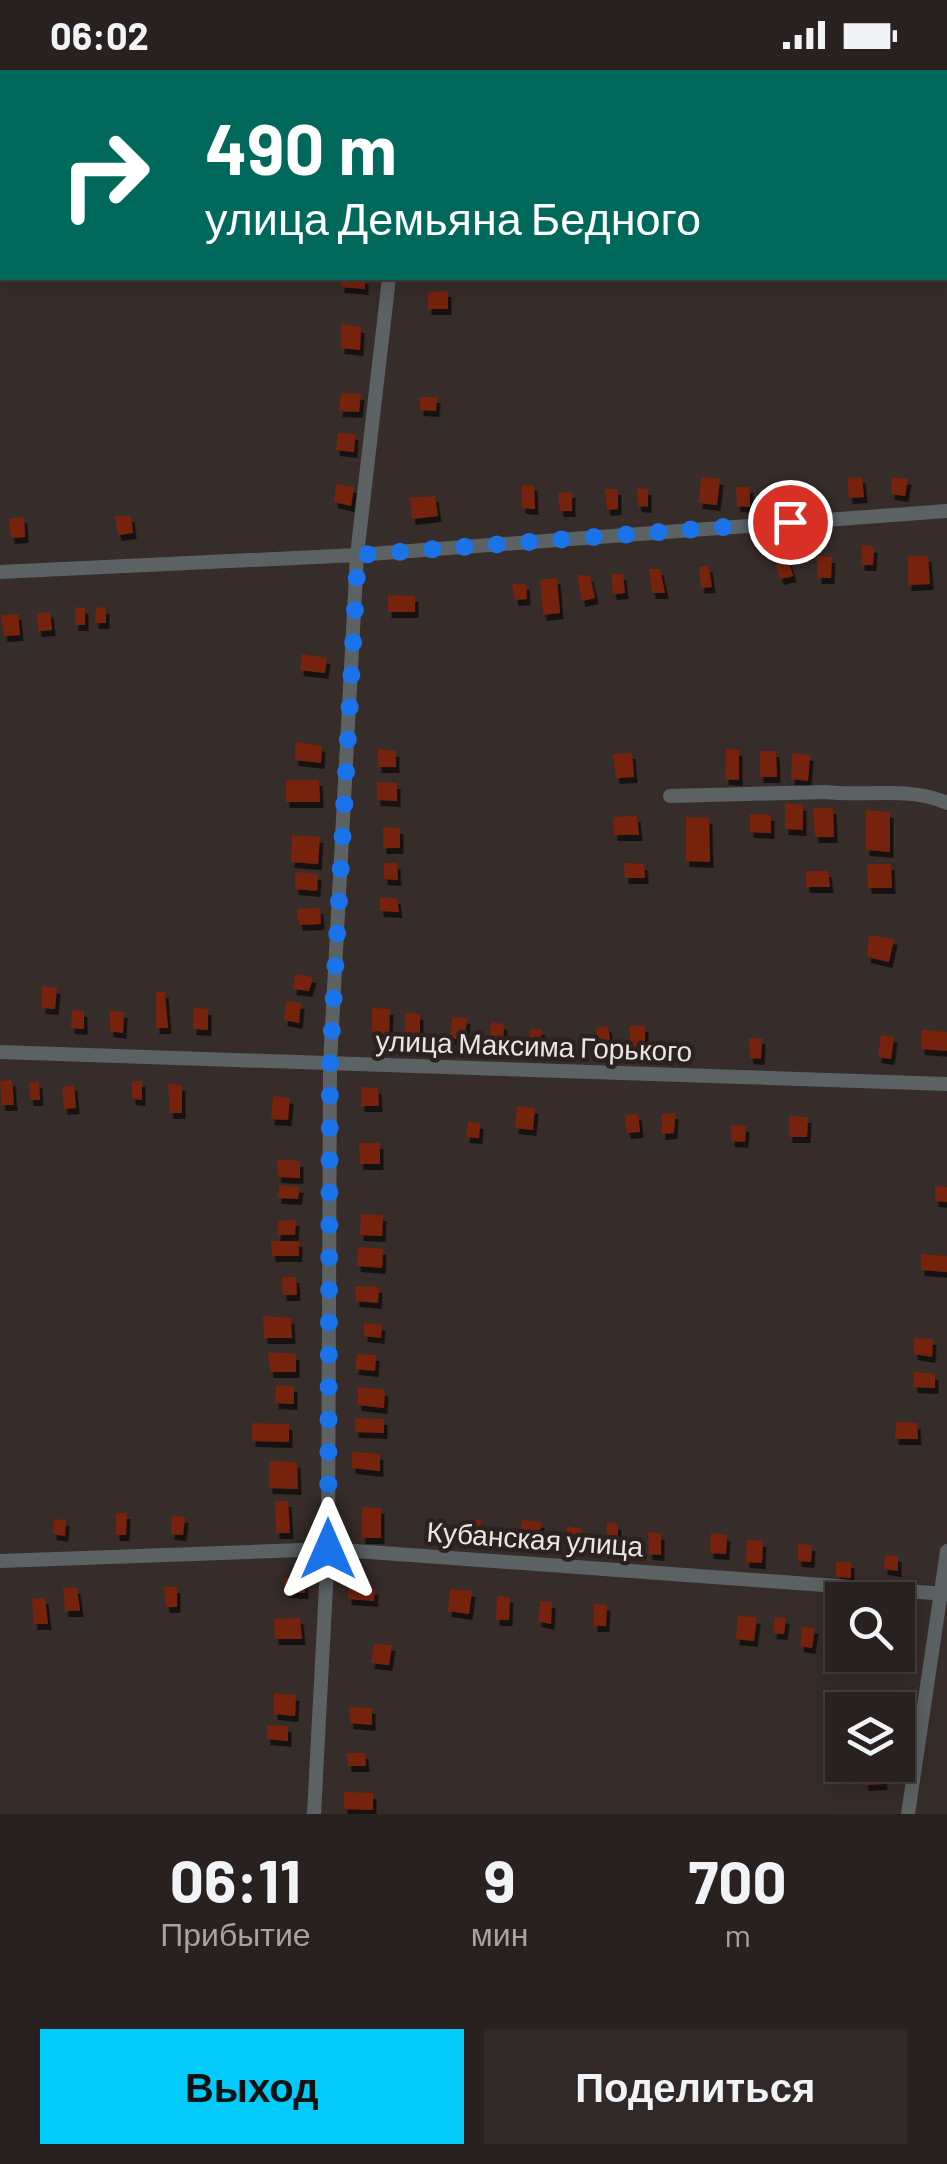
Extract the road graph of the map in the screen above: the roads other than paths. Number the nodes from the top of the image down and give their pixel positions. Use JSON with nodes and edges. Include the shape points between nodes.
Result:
{"nodes":[{"id":1,"x":389,"y":280,"type":"edge"},
{"id":2,"x":947,"y":511,"type":"edge"},
{"id":3,"x":358,"y":555,"type":"junction"},
{"id":4,"x":0,"y":572,"type":"edge"},
{"id":5,"x":670,"y":796,"type":"dead end"},
{"id":6,"x":947,"y":803,"type":"edge"},
{"id":7,"x":0,"y":1052,"type":"edge"},
{"id":8,"x":330,"y":1064,"type":"junction"},
{"id":9,"x":947,"y":1084,"type":"edge"},
{"id":10,"x":328,"y":1549,"type":"junction"},
{"id":11,"x":947,"y":1551,"type":"edge"},
{"id":12,"x":0,"y":1561,"type":"edge"},
{"id":13,"x":945,"y":1594,"type":"edge"},
{"id":14,"x":314,"y":1814,"type":"edge"},
{"id":15,"x":908,"y":1814,"type":"edge"}],
"edges":[{"from":1,"to":3,"type":"street"},
{"from":2,"to":3,"type":"street"},
{"from":3,"to":4,"type":"street"},
{"from":3,"to":8,"type":"street"},
{"from":5,"to":6,"type":"street","via":[[927,794]]},
{"from":7,"to":8,"type":"street","name":"улица Максима Горького"},
{"from":8,"to":9,"type":"street","name":"улица Максима Горького"},
{"from":8,"to":10,"type":"street"},
{"from":10,"to":12,"type":"street","name":"Кубанская улица"},
{"from":10,"to":13,"type":"street","name":"Кубанская улица"},
{"from":10,"to":14,"type":"street"},
{"from":11,"to":13,"type":"street"},
{"from":13,"to":15,"type":"street"}]}
